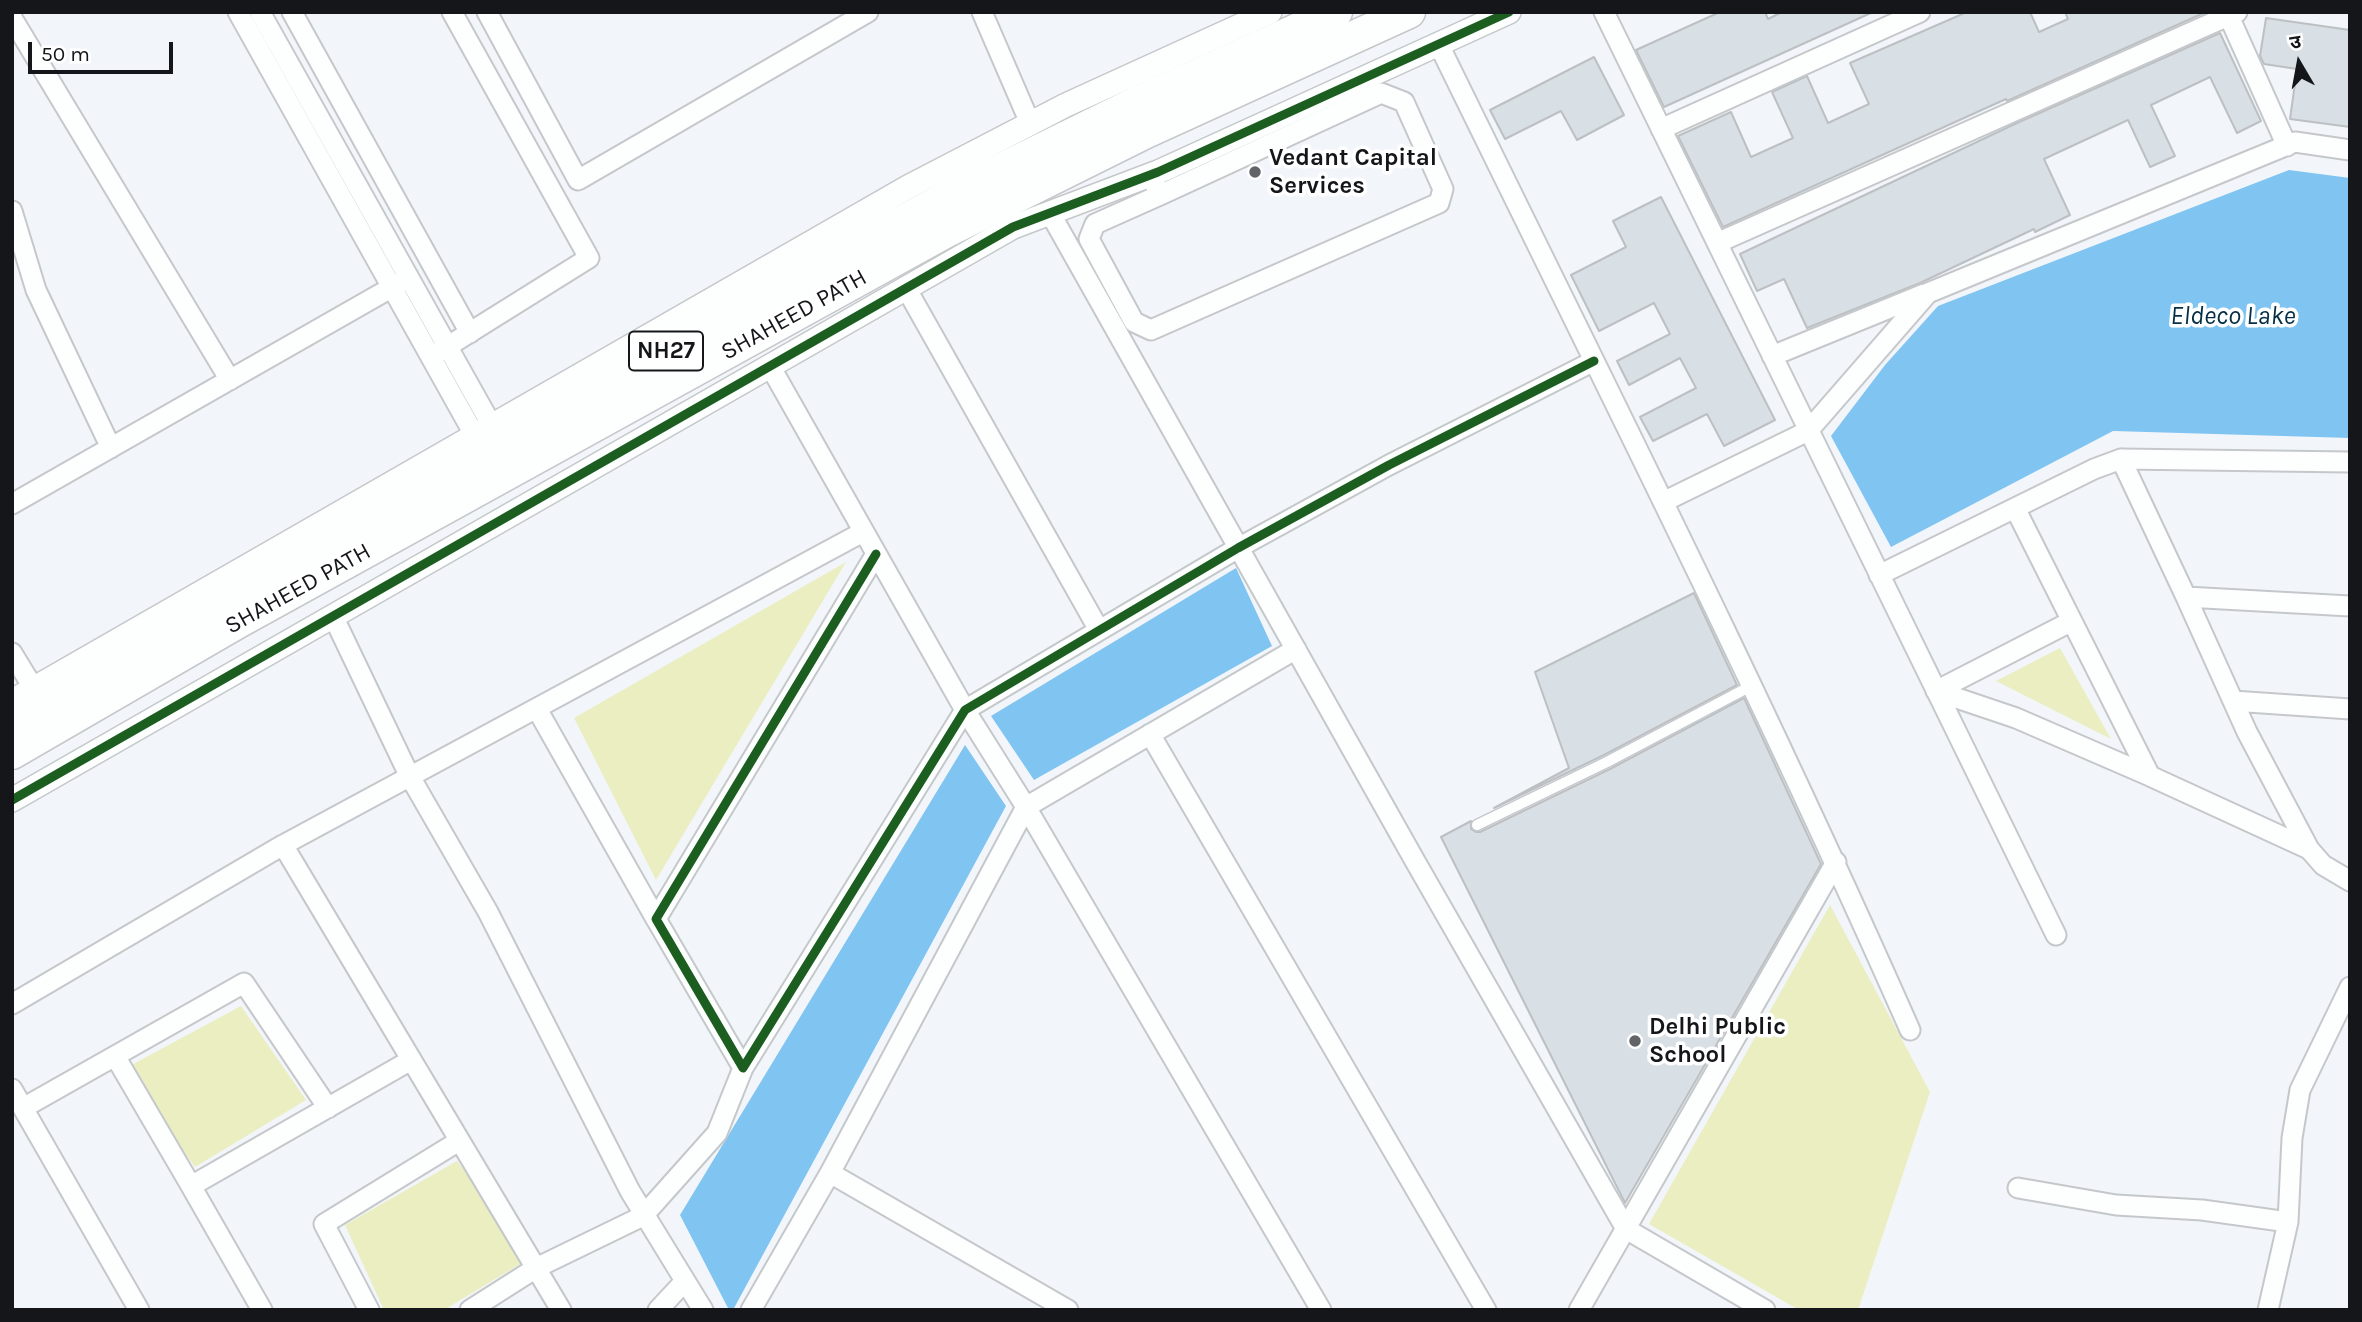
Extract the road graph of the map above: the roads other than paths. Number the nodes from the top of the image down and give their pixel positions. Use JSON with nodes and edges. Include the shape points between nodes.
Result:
{"nodes":[{"id":1,"x":239,"y":12,"type":"edge"},
{"id":2,"x":260,"y":12,"type":"edge"},
{"id":3,"x":292,"y":12,"type":"edge"},
{"id":4,"x":452,"y":12,"type":"edge"},
{"id":5,"x":487,"y":12,"type":"edge"},
{"id":6,"x":868,"y":12,"type":"edge"},
{"id":7,"x":982,"y":12,"type":"edge"},
{"id":8,"x":1270,"y":12,"type":"edge"},
{"id":9,"x":1336,"y":12,"type":"edge"},
{"id":10,"x":1409,"y":12,"type":"edge"},
{"id":11,"x":1509,"y":12,"type":"edge"},
{"id":12,"x":1604,"y":12,"type":"edge"},
{"id":13,"x":1920,"y":12,"type":"edge"},
{"id":14,"x":2231,"y":13,"type":"edge"},
{"id":15,"x":12,"y":18,"type":"edge"},
{"id":16,"x":1439,"y":45,"type":"junction"},
{"id":17,"x":1030,"y":123,"type":"junction"},
{"id":18,"x":1288,"y":124,"type":"junction"},
{"id":19,"x":1661,"y":130,"type":"junction"},
{"id":20,"x":2287,"y":146,"type":"junction"},
{"id":21,"x":2350,"y":150,"type":"edge"},
{"id":22,"x":1155,"y":185,"type":"junction"},
{"id":23,"x":12,"y":211,"type":"edge"},
{"id":24,"x":1050,"y":213,"type":"junction"},
{"id":25,"x":1717,"y":243,"type":"junction"},
{"id":26,"x":401,"y":283,"type":"junction"},
{"id":27,"x":906,"y":288,"type":"junction"},
{"id":28,"x":1928,"y":292,"type":"junction"},
{"id":29,"x":470,"y":333,"type":"junction"},
{"id":30,"x":448,"y":346,"type":"junction"},
{"id":31,"x":1772,"y":356,"type":"junction"},
{"id":32,"x":431,"y":357,"type":"junction"},
{"id":33,"x":1594,"y":361,"type":"junction"},
{"id":34,"x":770,"y":366,"type":"junction"},
{"id":35,"x":230,"y":380,"type":"junction"},
{"id":36,"x":484,"y":431,"type":"junction"},
{"id":37,"x":1808,"y":431,"type":"junction"},
{"id":38,"x":111,"y":447,"type":"junction"},
{"id":39,"x":2121,"y":459,"type":"junction"},
{"id":40,"x":2350,"y":462,"type":"edge"},
{"id":41,"x":1663,"y":502,"type":"junction"},
{"id":42,"x":12,"y":504,"type":"edge"},
{"id":43,"x":2015,"y":508,"type":"junction"},
{"id":44,"x":863,"y":532,"type":"junction"},
{"id":45,"x":1238,"y":548,"type":"junction"},
{"id":46,"x":876,"y":554,"type":"junction"},
{"id":47,"x":1879,"y":575,"type":"junction"},
{"id":48,"x":2186,"y":597,"type":"junction"},
{"id":49,"x":2350,"y":607,"type":"edge"},
{"id":50,"x":333,"y":616,"type":"junction"},
{"id":51,"x":2072,"y":621,"type":"junction"},
{"id":52,"x":1099,"y":630,"type":"junction"},
{"id":53,"x":1296,"y":649,"type":"junction"},
{"id":54,"x":12,"y":653,"type":"edge"},
{"id":55,"x":1751,"y":687,"type":"junction"},
{"id":56,"x":34,"y":689,"type":"junction"},
{"id":57,"x":1936,"y":691,"type":"junction"},
{"id":58,"x":2232,"y":701,"type":"junction"},
{"id":59,"x":12,"y":702,"type":"edge"},
{"id":60,"x":537,"y":709,"type":"junction"},
{"id":61,"x":2350,"y":709,"type":"edge"},
{"id":62,"x":965,"y":710,"type":"junction"},
{"id":63,"x":12,"y":721,"type":"edge"},
{"id":64,"x":1150,"y":734,"type":"junction"},
{"id":65,"x":12,"y":753,"type":"edge"},
{"id":66,"x":410,"y":775,"type":"junction"},
{"id":67,"x":2150,"y":776,"type":"junction"},
{"id":68,"x":12,"y":800,"type":"edge"},
{"id":69,"x":1026,"y":807,"type":"junction"},
{"id":70,"x":1477,"y":825,"type":"dead end"},
{"id":71,"x":283,"y":845,"type":"junction"},
{"id":72,"x":2309,"y":849,"type":"junction"},
{"id":73,"x":1836,"y":862,"type":"junction"},
{"id":74,"x":2350,"y":881,"type":"edge"},
{"id":75,"x":656,"y":919,"type":"junction"},
{"id":76,"x":2056,"y":935,"type":"dead end"},
{"id":77,"x":2350,"y":987,"type":"edge"},
{"id":78,"x":12,"y":1004,"type":"edge"},
{"id":79,"x":1910,"y":1030,"type":"dead end"},
{"id":80,"x":115,"y":1056,"type":"junction"},
{"id":81,"x":411,"y":1060,"type":"junction"},
{"id":82,"x":743,"y":1068,"type":"junction"},
{"id":83,"x":12,"y":1089,"type":"edge"},
{"id":84,"x":23,"y":1108,"type":"junction"},
{"id":85,"x":328,"y":1108,"type":"junction"},
{"id":86,"x":460,"y":1141,"type":"junction"},
{"id":87,"x":830,"y":1173,"type":"junction"},
{"id":88,"x":191,"y":1186,"type":"junction"},
{"id":89,"x":2018,"y":1188,"type":"dead end"},
{"id":90,"x":643,"y":1216,"type":"junction"},
{"id":91,"x":2287,"y":1222,"type":"junction"},
{"id":92,"x":1626,"y":1229,"type":"junction"},
{"id":93,"x":536,"y":1268,"type":"junction"},
{"id":94,"x":685,"y":1281,"type":"junction"},
{"id":95,"x":139,"y":1310,"type":"edge"},
{"id":96,"x":262,"y":1310,"type":"edge"},
{"id":97,"x":369,"y":1310,"type":"edge"},
{"id":98,"x":470,"y":1310,"type":"edge"},
{"id":99,"x":561,"y":1310,"type":"edge"},
{"id":100,"x":658,"y":1310,"type":"edge"},
{"id":101,"x":703,"y":1310,"type":"edge"},
{"id":102,"x":751,"y":1310,"type":"edge"},
{"id":103,"x":1068,"y":1310,"type":"edge"},
{"id":104,"x":1321,"y":1310,"type":"edge"},
{"id":105,"x":1486,"y":1310,"type":"edge"},
{"id":106,"x":1579,"y":1310,"type":"edge"},
{"id":107,"x":1765,"y":1310,"type":"edge"},
{"id":108,"x":2268,"y":1310,"type":"edge"}],
"edges":[{"from":1,"to":26,"type":"street"},
{"from":2,"to":26,"type":"street"},
{"from":3,"to":29,"type":"street"},
{"from":4,"to":29,"type":"street","via":[[590,258]]},
{"from":5,"to":6,"type":"street","via":[[578,180]]},
{"from":7,"to":17,"type":"street"},
{"from":8,"to":17,"type":"street"},
{"from":9,"to":63,"type":"highway","name":"SHAHEED PATH","number":"NH27","via":[[973,183],[585,395]]},
{"from":10,"to":65,"type":"highway","name":"SHAHEED PATH","number":"NH27","via":[[1146,132],[945,232],[238,622]]},
{"from":11,"to":16,"type":"street"},
{"from":12,"to":19,"type":"street"},
{"from":13,"to":19,"type":"street"},
{"from":14,"to":20,"type":"street"},
{"from":14,"to":25,"type":"street"},
{"from":15,"to":35,"type":"street"},
{"from":16,"to":18,"type":"street"},
{"from":16,"to":33,"type":"street"},
{"from":17,"to":36,"type":"street","via":[[908,187]]},
{"from":18,"to":22,"type":"street"},
{"from":18,"to":22,"type":"street","via":[[1381,93],[1404,102],[1443,189],[1439,203],[1151,330],[1134,322],[1089,239],[1095,224]]},
{"from":19,"to":25,"type":"street"},
{"from":20,"to":21,"type":"street","via":[[2295,142]]},
{"from":20,"to":28,"type":"street"},
{"from":22,"to":24,"type":"street"},
{"from":23,"to":38,"type":"street","via":[[36,289]]},
{"from":24,"to":27,"type":"street","via":[[1013,227]]},
{"from":24,"to":45,"type":"street"},
{"from":25,"to":31,"type":"street"},
{"from":26,"to":30,"type":"street"},
{"from":26,"to":32,"type":"street"},
{"from":26,"to":35,"type":"street"},
{"from":27,"to":34,"type":"street"},
{"from":27,"to":52,"type":"street"},
{"from":28,"to":31,"type":"street"},
{"from":28,"to":37,"type":"street"},
{"from":29,"to":30,"type":"street"},
{"from":30,"to":32,"type":"street"},
{"from":30,"to":36,"type":"street"},
{"from":31,"to":37,"type":"street"},
{"from":32,"to":36,"type":"street"},
{"from":33,"to":41,"type":"street"},
{"from":33,"to":45,"type":"street"},
{"from":34,"to":44,"type":"street"},
{"from":34,"to":50,"type":"street"},
{"from":35,"to":38,"type":"street"},
{"from":36,"to":56,"type":"street"},
{"from":37,"to":41,"type":"street"},
{"from":37,"to":47,"type":"street"},
{"from":38,"to":42,"type":"street"},
{"from":39,"to":40,"type":"street"},
{"from":39,"to":43,"type":"street"},
{"from":39,"to":48,"type":"street"},
{"from":41,"to":55,"type":"street"},
{"from":43,"to":47,"type":"street"},
{"from":43,"to":51,"type":"street"},
{"from":44,"to":46,"type":"street"},
{"from":44,"to":60,"type":"street"},
{"from":45,"to":52,"type":"street"},
{"from":45,"to":53,"type":"street"},
{"from":46,"to":62,"type":"street"},
{"from":46,"to":75,"type":"street"},
{"from":47,"to":57,"type":"street"},
{"from":48,"to":49,"type":"street"},
{"from":48,"to":58,"type":"street"},
{"from":50,"to":66,"type":"street"},
{"from":50,"to":68,"type":"street"},
{"from":51,"to":57,"type":"street"},
{"from":51,"to":67,"type":"street"},
{"from":52,"to":62,"type":"street"},
{"from":53,"to":64,"type":"street"},
{"from":53,"to":92,"type":"street"},
{"from":54,"to":56,"type":"street"},
{"from":55,"to":70,"type":"lane"},
{"from":55,"to":73,"type":"street"},
{"from":56,"to":59,"type":"street"},
{"from":57,"to":67,"type":"street","via":[[2016,718]]},
{"from":57,"to":76,"type":"street"},
{"from":58,"to":61,"type":"street"},
{"from":58,"to":72,"type":"street"},
{"from":60,"to":66,"type":"street"},
{"from":60,"to":75,"type":"street"},
{"from":62,"to":69,"type":"street"},
{"from":62,"to":82,"type":"street"},
{"from":64,"to":69,"type":"street"},
{"from":64,"to":105,"type":"street"},
{"from":66,"to":71,"type":"street"},
{"from":66,"to":90,"type":"street","via":[[488,912]]},
{"from":67,"to":72,"type":"street"},
{"from":69,"to":87,"type":"street"},
{"from":69,"to":104,"type":"street"},
{"from":71,"to":78,"type":"street"},
{"from":71,"to":81,"type":"street"},
{"from":72,"to":74,"type":"street","via":[[2323,865]]},
{"from":73,"to":79,"type":"street"},
{"from":73,"to":92,"type":"street"},
{"from":75,"to":82,"type":"street"},
{"from":77,"to":91,"type":"street","via":[[2300,1090],[2291,1138]]},
{"from":80,"to":84,"type":"street"},
{"from":80,"to":85,"type":"street","via":[[244,983]]},
{"from":80,"to":88,"type":"street"},
{"from":81,"to":85,"type":"street"},
{"from":81,"to":86,"type":"street"},
{"from":82,"to":90,"type":"street","via":[[717,1133]]},
{"from":83,"to":84,"type":"street"},
{"from":84,"to":95,"type":"street"},
{"from":85,"to":88,"type":"street"},
{"from":86,"to":93,"type":"street"},
{"from":86,"to":97,"type":"street","via":[[324,1224]]},
{"from":87,"to":102,"type":"street"},
{"from":87,"to":103,"type":"street"},
{"from":88,"to":96,"type":"street"},
{"from":89,"to":91,"type":"street","via":[[2116,1205],[2202,1210]]},
{"from":90,"to":93,"type":"street"},
{"from":90,"to":94,"type":"street"},
{"from":91,"to":108,"type":"street"},
{"from":92,"to":106,"type":"street"},
{"from":92,"to":107,"type":"street"},
{"from":93,"to":98,"type":"street"},
{"from":93,"to":99,"type":"street"},
{"from":94,"to":100,"type":"street"},
{"from":94,"to":101,"type":"street"}]}
